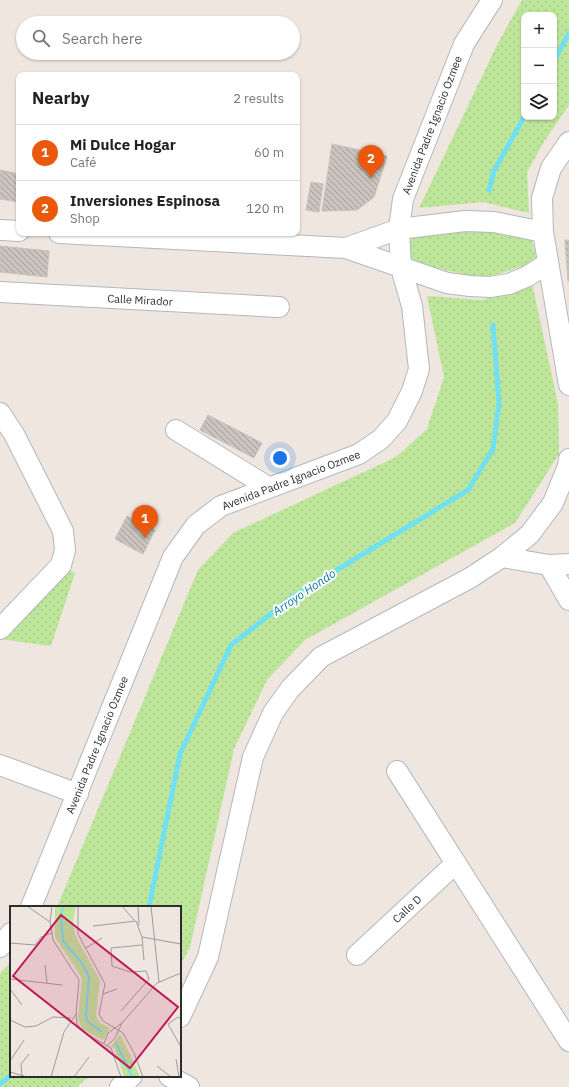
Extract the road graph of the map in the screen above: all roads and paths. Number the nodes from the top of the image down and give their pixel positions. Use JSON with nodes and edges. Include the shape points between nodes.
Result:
{"nodes":[{"id":1,"x":492,"y":0,"type":"edge"},
{"id":2,"x":569,"y":142,"type":"edge"},
{"id":3,"x":399,"y":229,"type":"junction"},
{"id":4,"x":0,"y":230,"type":"edge"},
{"id":5,"x":16,"y":231,"type":"edge"},
{"id":6,"x":543,"y":232,"type":"junction"},
{"id":7,"x":116,"y":236,"type":"edge"},
{"id":8,"x":346,"y":248,"type":"junction"},
{"id":9,"x":548,"y":263,"type":"junction"},
{"id":10,"x":401,"y":268,"type":"junction"},
{"id":11,"x":0,"y":292,"type":"edge"},
{"id":12,"x":279,"y":307,"type":"dead end"},
{"id":13,"x":569,"y":385,"type":"edge"},
{"id":14,"x":0,"y":414,"type":"edge"},
{"id":15,"x":176,"y":430,"type":"dead end"},
{"id":16,"x":569,"y":459,"type":"edge"},
{"id":17,"x":268,"y":487,"type":"junction"},
{"id":18,"x":502,"y":557,"type":"junction"},
{"id":19,"x":569,"y":564,"type":"edge"},
{"id":20,"x":549,"y":565,"type":"junction"},
{"id":21,"x":569,"y":600,"type":"edge"},
{"id":22,"x":0,"y":629,"type":"edge"},
{"id":23,"x":0,"y":765,"type":"edge"},
{"id":24,"x":397,"y":771,"type":"dead end"},
{"id":25,"x":78,"y":794,"type":"junction"},
{"id":26,"x":456,"y":863,"type":"junction"},
{"id":27,"x":31,"y":906,"type":"edge"},
{"id":28,"x":10,"y":934,"type":"edge"},
{"id":29,"x":0,"y":947,"type":"edge"},
{"id":30,"x":357,"y":955,"type":"dead end"},
{"id":31,"x":181,"y":1015,"type":"edge"},
{"id":32,"x":569,"y":1041,"type":"edge"},
{"id":33,"x":131,"y":1077,"type":"edge"},
{"id":34,"x":171,"y":1077,"type":"edge"},
{"id":35,"x":120,"y":1087,"type":"edge"},
{"id":36,"x":189,"y":1087,"type":"edge"}],
"edges":[{"from":1,"to":3,"type":"street","name":"Avenida Padre Ignacio Ozmee","via":[[464,44],[403,199]]},
{"from":2,"to":6,"type":"street","via":[[551,168],[542,198]]},
{"from":3,"to":6,"type":"street","via":[[465,221],[494,222]]},
{"from":3,"to":8,"type":"street"},
{"from":3,"to":10,"type":"street","name":"Avenida Padre Ignacio Ozmee"},
{"from":4,"to":5,"type":"street"},
{"from":6,"to":9,"type":"street"},
{"from":7,"to":8,"type":"street"},
{"from":8,"to":10,"type":"street"},
{"from":9,"to":10,"type":"street","via":[[509,284],[490,287],[447,283]]},
{"from":9,"to":13,"type":"street"},
{"from":10,"to":17,"type":"street","name":"Avenida Padre Ignacio Ozmee","via":[[412,306],[419,369],[412,391],[397,420],[382,439],[359,454]]},
{"from":11,"to":12,"type":"street","name":"Calle Mirador"},
{"from":14,"to":22,"type":"street","via":[[14,434],[63,531],[65,550],[61,564]]},
{"from":15,"to":17,"type":"street"},
{"from":16,"to":18,"type":"street","via":[[553,503],[530,534]]},
{"from":17,"to":25,"type":"street","name":"Avenida Padre Ignacio Ozmee","via":[[221,506],[196,525],[173,557]]},
{"from":18,"to":20,"type":"street"},
{"from":18,"to":31,"type":"street","via":[[470,578],[321,657],[290,688],[273,713],[253,757],[208,957]]},
{"from":19,"to":20,"type":"street"},
{"from":20,"to":21,"type":"street"},
{"from":23,"to":25,"type":"street"},
{"from":24,"to":26,"type":"street"},
{"from":25,"to":27,"type":"street","name":"Avenida Padre Ignacio Ozmee"},
{"from":26,"to":30,"type":"street","name":"Calle D"},
{"from":26,"to":32,"type":"street"},
{"from":28,"to":29,"type":"street"},
{"from":33,"to":35,"type":"street"},
{"from":34,"to":36,"type":"street"}]}
